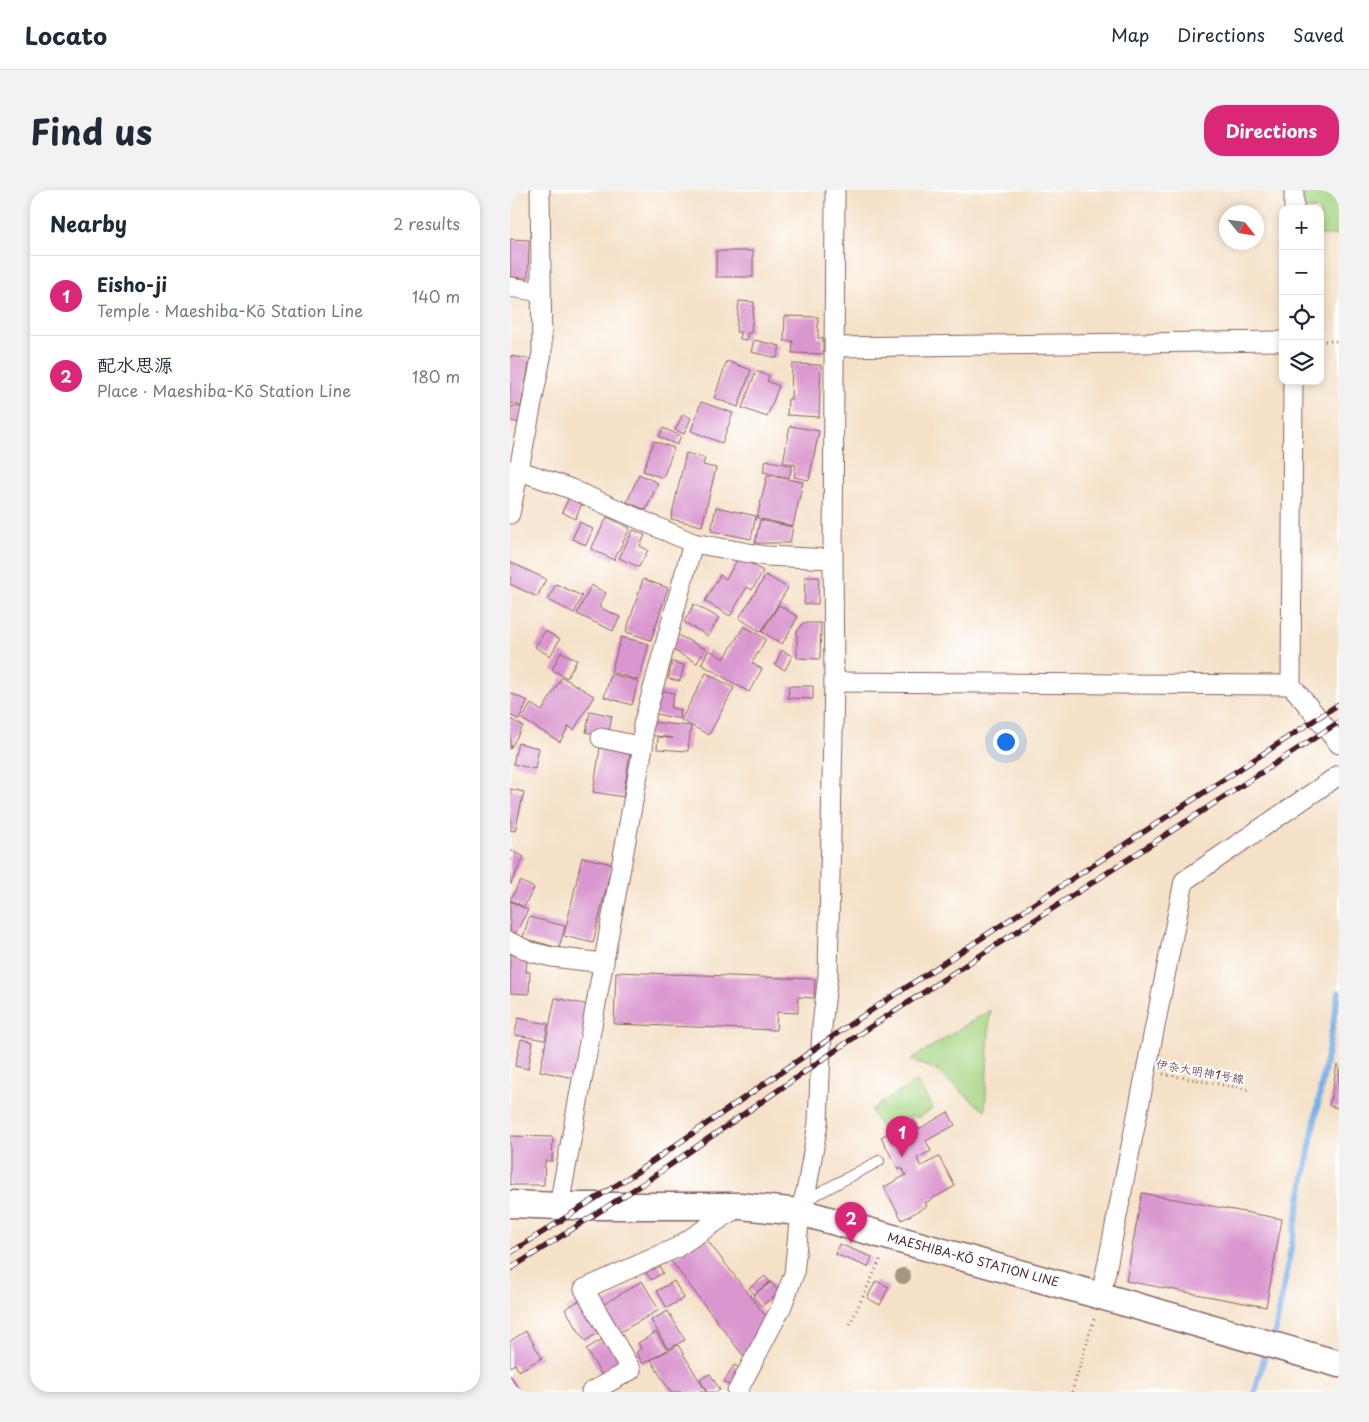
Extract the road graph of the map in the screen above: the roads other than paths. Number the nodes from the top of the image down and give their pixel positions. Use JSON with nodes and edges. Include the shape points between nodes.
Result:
{"nodes":[{"id":1,"x":540,"y":190,"type":"edge"},
{"id":2,"x":835,"y":190,"type":"edge"},
{"id":3,"x":1294,"y":190,"type":"edge"},
{"id":4,"x":1294,"y":205,"type":"edge"},
{"id":5,"x":510,"y":287,"type":"edge"},
{"id":6,"x":541,"y":292,"type":"junction"},
{"id":7,"x":1279,"y":341,"type":"edge"},
{"id":8,"x":835,"y":347,"type":"junction"},
{"id":9,"x":1293,"y":385,"type":"edge"},
{"id":10,"x":515,"y":470,"type":"edge"},
{"id":11,"x":510,"y":514,"type":"edge"},
{"id":12,"x":693,"y":542,"type":"junction"},
{"id":13,"x":833,"y":559,"type":"junction"},
{"id":14,"x":834,"y":682,"type":"junction"},
{"id":15,"x":1291,"y":685,"type":"junction"},
{"id":16,"x":601,"y":738,"type":"dead end"},
{"id":17,"x":1339,"y":744,"type":"edge"},
{"id":18,"x":643,"y":747,"type":"junction"},
{"id":19,"x":1339,"y":775,"type":"edge"},
{"id":20,"x":510,"y":942,"type":"edge"},
{"id":21,"x":604,"y":963,"type":"junction"},
{"id":22,"x":879,"y":1162,"type":"dead end"},
{"id":23,"x":510,"y":1204,"type":"edge"},
{"id":24,"x":560,"y":1206,"type":"junction"},
{"id":25,"x":740,"y":1206,"type":"junction"},
{"id":26,"x":802,"y":1206,"type":"junction"},
{"id":27,"x":1101,"y":1296,"type":"junction"},
{"id":28,"x":1339,"y":1364,"type":"edge"},
{"id":29,"x":591,"y":1392,"type":"edge"},
{"id":30,"x":737,"y":1392,"type":"edge"}],
"edges":[{"from":1,"to":6,"type":"street"},
{"from":2,"to":8,"type":"street"},
{"from":3,"to":4,"type":"street"},
{"from":5,"to":6,"type":"street"},
{"from":6,"to":10,"type":"street","via":[[542,353]]},
{"from":7,"to":8,"type":"street"},
{"from":8,"to":13,"type":"street"},
{"from":9,"to":15,"type":"street"},
{"from":10,"to":11,"type":"street"},
{"from":10,"to":12,"type":"street","via":[[571,489]]},
{"from":12,"to":13,"type":"street","via":[[766,556]]},
{"from":12,"to":18,"type":"street","via":[[643,725]]},
{"from":13,"to":14,"type":"street"},
{"from":14,"to":15,"type":"street"},
{"from":14,"to":26,"type":"street","via":[[828,975],[822,1026],[818,1122]]},
{"from":15,"to":17,"type":"street"},
{"from":16,"to":18,"type":"street"},
{"from":18,"to":21,"type":"street"},
{"from":19,"to":27,"type":"street","via":[[1184,881]]},
{"from":20,"to":21,"type":"street","via":[[552,958]]},
{"from":21,"to":24,"type":"street"},
{"from":22,"to":26,"type":"lane"},
{"from":23,"to":24,"type":"main road","name":"MAESHIBA-KŌ STATION LINE"},
{"from":24,"to":25,"type":"main road","name":"MAESHIBA-KŌ STATION LINE"},
{"from":25,"to":26,"type":"main road","name":"MAESHIBA-KŌ STATION LINE"},
{"from":25,"to":29,"type":"street","via":[[676,1248],[584,1289],[631,1370]]},
{"from":26,"to":27,"type":"main road","name":"MAESHIBA-KŌ STATION LINE","via":[[891,1238]]},
{"from":26,"to":30,"type":"street","via":[[794,1274],[781,1308]]},
{"from":27,"to":28,"type":"main road","name":"MAESHIBA-KŌ STATION LINE"}]}
